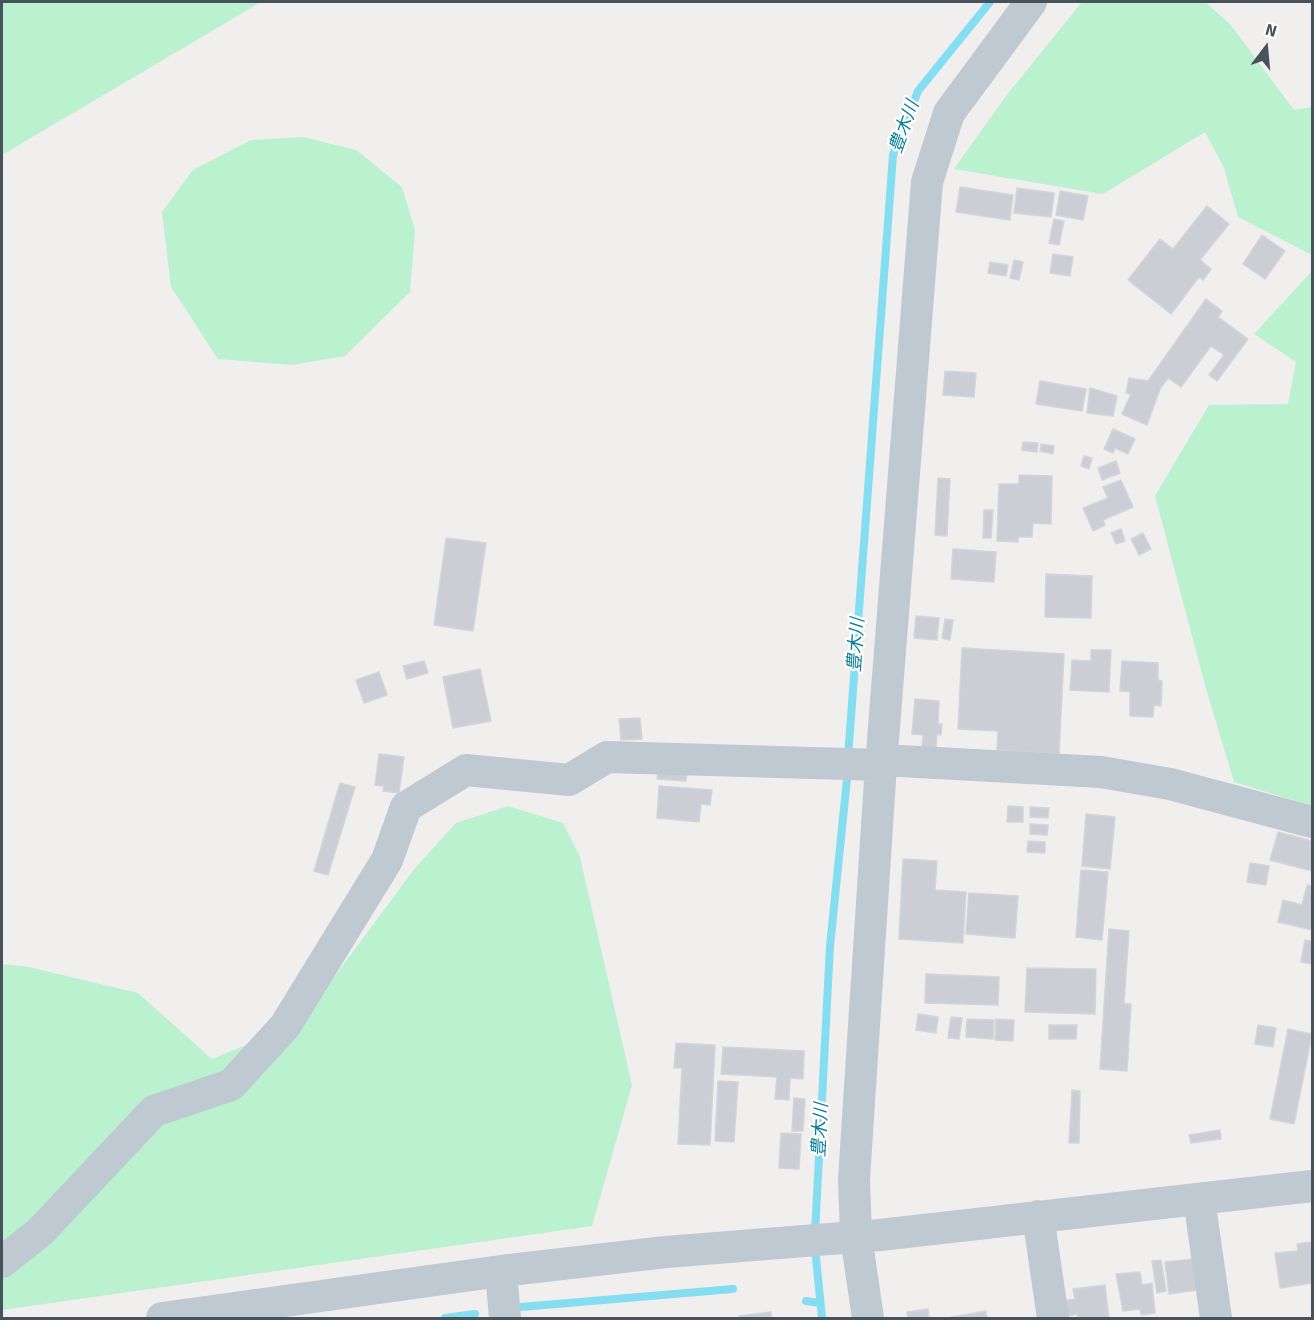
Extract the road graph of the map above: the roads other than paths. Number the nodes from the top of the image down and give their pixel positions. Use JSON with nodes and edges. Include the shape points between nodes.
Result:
{"nodes":[{"id":1,"x":1031,"y":2,"type":"edge"},
{"id":2,"x":876,"y":763,"type":"junction"},
{"id":3,"x":1312,"y":822,"type":"edge"},
{"id":4,"x":1312,"y":1186,"type":"edge"},
{"id":5,"x":1199,"y":1199,"type":"junction"},
{"id":6,"x":1038,"y":1216,"type":"junction"},
{"id":7,"x":846,"y":1237,"type":"junction"},
{"id":8,"x":2,"y":1262,"type":"edge"},
{"id":9,"x":501,"y":1271,"type":"junction"},
{"id":10,"x":162,"y":1318,"type":"edge"},
{"id":11,"x":506,"y":1318,"type":"edge"},
{"id":12,"x":868,"y":1318,"type":"edge"},
{"id":13,"x":1053,"y":1318,"type":"edge"},
{"id":14,"x":1216,"y":1318,"type":"edge"}],
"edges":[{"from":1,"to":2,"type":"street","via":[[949,112],[927,182]]},
{"from":2,"to":3,"type":"street","via":[[1101,772],[1170,784]]},
{"from":2,"to":7,"type":"street","via":[[854,1179]]},
{"from":2,"to":8,"type":"street","via":[[607,757],[569,780],[466,770],[406,807],[387,860],[285,1026],[231,1085],[154,1111],[40,1232]]},
{"from":4,"to":5,"type":"street"},
{"from":5,"to":6,"type":"street"},
{"from":5,"to":14,"type":"street"},
{"from":6,"to":7,"type":"street"},
{"from":6,"to":13,"type":"street"},
{"from":7,"to":9,"type":"street"},
{"from":7,"to":12,"type":"street"},
{"from":9,"to":10,"type":"street"},
{"from":9,"to":11,"type":"street"}]}
